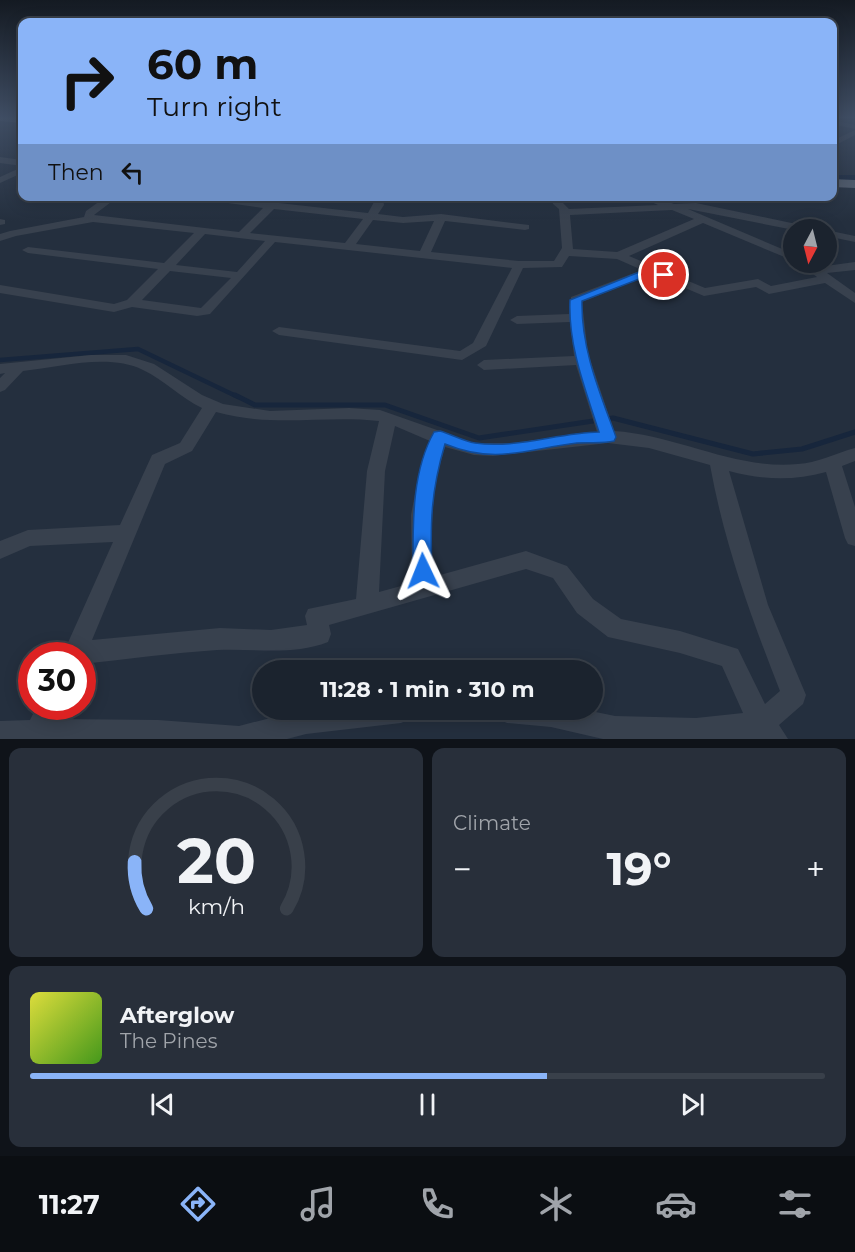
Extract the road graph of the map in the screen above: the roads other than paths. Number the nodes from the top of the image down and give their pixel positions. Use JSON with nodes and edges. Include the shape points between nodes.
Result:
{"nodes":[{"id":1,"x":0,"y":160,"type":"edge"},
{"id":2,"x":18,"y":162,"type":"edge"},
{"id":3,"x":837,"y":171,"type":"edge"},
{"id":4,"x":855,"y":171,"type":"edge"},
{"id":5,"x":18,"y":172,"type":"edge"},
{"id":6,"x":0,"y":180,"type":"edge"},
{"id":7,"x":837,"y":185,"type":"edge"},
{"id":8,"x":855,"y":186,"type":"edge"},
{"id":9,"x":107,"y":201,"type":"edge"},
{"id":10,"x":238,"y":201,"type":"edge"},
{"id":11,"x":276,"y":201,"type":"edge"},
{"id":12,"x":379,"y":201,"type":"edge"},
{"id":13,"x":559,"y":201,"type":"edge"},
{"id":14,"x":657,"y":201,"type":"edge"},
{"id":15,"x":271,"y":206,"type":"junction"},
{"id":16,"x":676,"y":208,"type":"junction"},
{"id":17,"x":565,"y":212,"type":"junction"},
{"id":18,"x":372,"y":216,"type":"junction"},
{"id":19,"x":441,"y":217,"type":"junction"},
{"id":20,"x":93,"y":219,"type":"junction"},
{"id":21,"x":703,"y":219,"type":"junction"},
{"id":22,"x":783,"y":224,"type":"edge"},
{"id":23,"x":525,"y":227,"type":"dead end"},
{"id":24,"x":202,"y":231,"type":"junction"},
{"id":25,"x":242,"y":235,"type":"junction"},
{"id":26,"x":837,"y":235,"type":"edge"},
{"id":27,"x":0,"y":238,"type":"edge"},
{"id":28,"x":273,"y":238,"type":"junction"},
{"id":29,"x":855,"y":239,"type":"edge"},
{"id":30,"x":347,"y":248,"type":"junction"},
{"id":31,"x":28,"y":250,"type":"dead end"},
{"id":32,"x":565,"y":252,"type":"junction"},
{"id":33,"x":783,"y":253,"type":"edge"},
{"id":34,"x":423,"y":256,"type":"junction"},
{"id":35,"x":619,"y":256,"type":"junction"},
{"id":36,"x":519,"y":266,"type":"junction"},
{"id":37,"x":855,"y":266,"type":"edge"},
{"id":38,"x":169,"y":267,"type":"junction"},
{"id":39,"x":837,"y":268,"type":"edge"},
{"id":40,"x":653,"y":270,"type":"junction"},
{"id":41,"x":820,"y":273,"type":"edge"},
{"id":42,"x":240,"y":276,"type":"junction"},
{"id":43,"x":828,"y":279,"type":"junction"},
{"id":44,"x":0,"y":289,"type":"edge"},
{"id":45,"x":855,"y":299,"type":"edge"},
{"id":46,"x":132,"y":303,"type":"junction"},
{"id":47,"x":575,"y":318,"type":"junction"},
{"id":48,"x":517,"y":320,"type":"dead end"},
{"id":49,"x":279,"y":332,"type":"dead end"},
{"id":50,"x":582,"y":360,"type":"junction"},
{"id":51,"x":484,"y":365,"type":"dead end"},
{"id":52,"x":18,"y":368,"type":"junction"},
{"id":53,"x":0,"y":369,"type":"edge"},
{"id":54,"x":0,"y":387,"type":"edge"},
{"id":55,"x":212,"y":405,"type":"junction"},
{"id":56,"x":388,"y":418,"type":"junction"},
{"id":57,"x":440,"y":436,"type":"junction"},
{"id":58,"x":608,"y":437,"type":"junction"},
{"id":59,"x":855,"y":454,"type":"edge"},
{"id":60,"x":718,"y":460,"type":"junction"},
{"id":61,"x":832,"y":463,"type":"junction"},
{"id":62,"x":127,"y":533,"type":"junction"},
{"id":63,"x":855,"y":538,"type":"edge"},
{"id":64,"x":0,"y":550,"type":"edge"},
{"id":65,"x":423,"y":590,"type":"junction"},
{"id":66,"x":367,"y":605,"type":"junction"},
{"id":67,"x":80,"y":642,"type":"edge"},
{"id":68,"x":96,"y":652,"type":"edge"},
{"id":69,"x":44,"y":720,"type":"edge"},
{"id":70,"x":315,"y":720,"type":"edge"},
{"id":71,"x":577,"y":720,"type":"edge"},
{"id":72,"x":768,"y":731,"type":"edge"},
{"id":73,"x":38,"y":732,"type":"junction"},
{"id":74,"x":0,"y":734,"type":"edge"}],
"edges":[{"from":1,"to":2,"type":"street"},
{"from":3,"to":4,"type":"main road"},
{"from":5,"to":6,"type":"street"},
{"from":7,"to":8,"type":"main road"},
{"from":9,"to":20,"type":"street","via":[[90,213],[88,216]]},
{"from":10,"to":15,"type":"street"},
{"from":11,"to":15,"type":"street"},
{"from":12,"to":18,"type":"street"},
{"from":13,"to":17,"type":"street"},
{"from":14,"to":16,"type":"street"},
{"from":15,"to":18,"type":"street"},
{"from":15,"to":25,"type":"street"},
{"from":16,"to":17,"type":"street"},
{"from":16,"to":21,"type":"street"},
{"from":16,"to":22,"type":"street","via":[[707,207]]},
{"from":17,"to":32,"type":"street"},
{"from":18,"to":19,"type":"street","via":[[412,220]]},
{"from":18,"to":30,"type":"street"},
{"from":19,"to":23,"type":"street"},
{"from":19,"to":34,"type":"street"},
{"from":20,"to":24,"type":"street"},
{"from":20,"to":27,"type":"street"},
{"from":21,"to":33,"type":"street"},
{"from":21,"to":35,"type":"street"},
{"from":24,"to":25,"type":"street"},
{"from":24,"to":38,"type":"street"},
{"from":25,"to":28,"type":"street"},
{"from":26,"to":29,"type":"street"},
{"from":28,"to":30,"type":"street"},
{"from":28,"to":42,"type":"street"},
{"from":30,"to":34,"type":"street"},
{"from":31,"to":38,"type":"street"},
{"from":32,"to":35,"type":"street"},
{"from":32,"to":36,"type":"street","via":[[558,264]]},
{"from":34,"to":36,"type":"street"},
{"from":35,"to":40,"type":"street"},
{"from":36,"to":49,"type":"street","via":[[479,346],[462,356]]},
{"from":37,"to":39,"type":"street"},
{"from":38,"to":42,"type":"street"},
{"from":38,"to":46,"type":"street"},
{"from":40,"to":43,"type":"street","via":[[704,292],[758,283],[769,290]]},
{"from":40,"to":47,"type":"street","via":[[576,300]]},
{"from":41,"to":43,"type":"street"},
{"from":42,"to":46,"type":"street","via":[[205,311]]},
{"from":43,"to":45,"type":"street"},
{"from":44,"to":46,"type":"street","via":[[114,308]]},
{"from":47,"to":48,"type":"street"},
{"from":47,"to":50,"type":"street"},
{"from":50,"to":51,"type":"street"},
{"from":50,"to":58,"type":"street"},
{"from":52,"to":53,"type":"street"},
{"from":52,"to":54,"type":"street"},
{"from":52,"to":55,"type":"street","via":[[117,359],[138,362]]},
{"from":55,"to":56,"type":"street","via":[[257,415],[358,414]]},
{"from":55,"to":62,"type":"street","via":[[186,447],[158,460]]},
{"from":56,"to":57,"type":"street"},
{"from":56,"to":66,"type":"street","via":[[376,471]]},
{"from":57,"to":58,"type":"street","via":[[471,448],[504,450]]},
{"from":57,"to":65,"type":"street","via":[[428,473],[421,515]]},
{"from":58,"to":60,"type":"street","via":[[671,445]]},
{"from":59,"to":61,"type":"street"},
{"from":60,"to":61,"type":"street","via":[[776,472],[798,472]]},
{"from":60,"to":72,"type":"street","via":[[757,605],[794,695]]},
{"from":61,"to":63,"type":"street"},
{"from":62,"to":64,"type":"street","via":[[28,538]]},
{"from":62,"to":67,"type":"street"},
{"from":65,"to":66,"type":"street"},
{"from":65,"to":72,"type":"street","via":[[526,560],[560,572],[585,606],[616,629],[730,657]]},
{"from":66,"to":68,"type":"street","via":[[316,616],[320,634],[271,641],[220,639]]},
{"from":69,"to":73,"type":"street"},
{"from":70,"to":73,"type":"street","via":[[239,739]]},
{"from":71,"to":72,"type":"street","via":[[615,729]]},
{"from":73,"to":74,"type":"street"}]}
